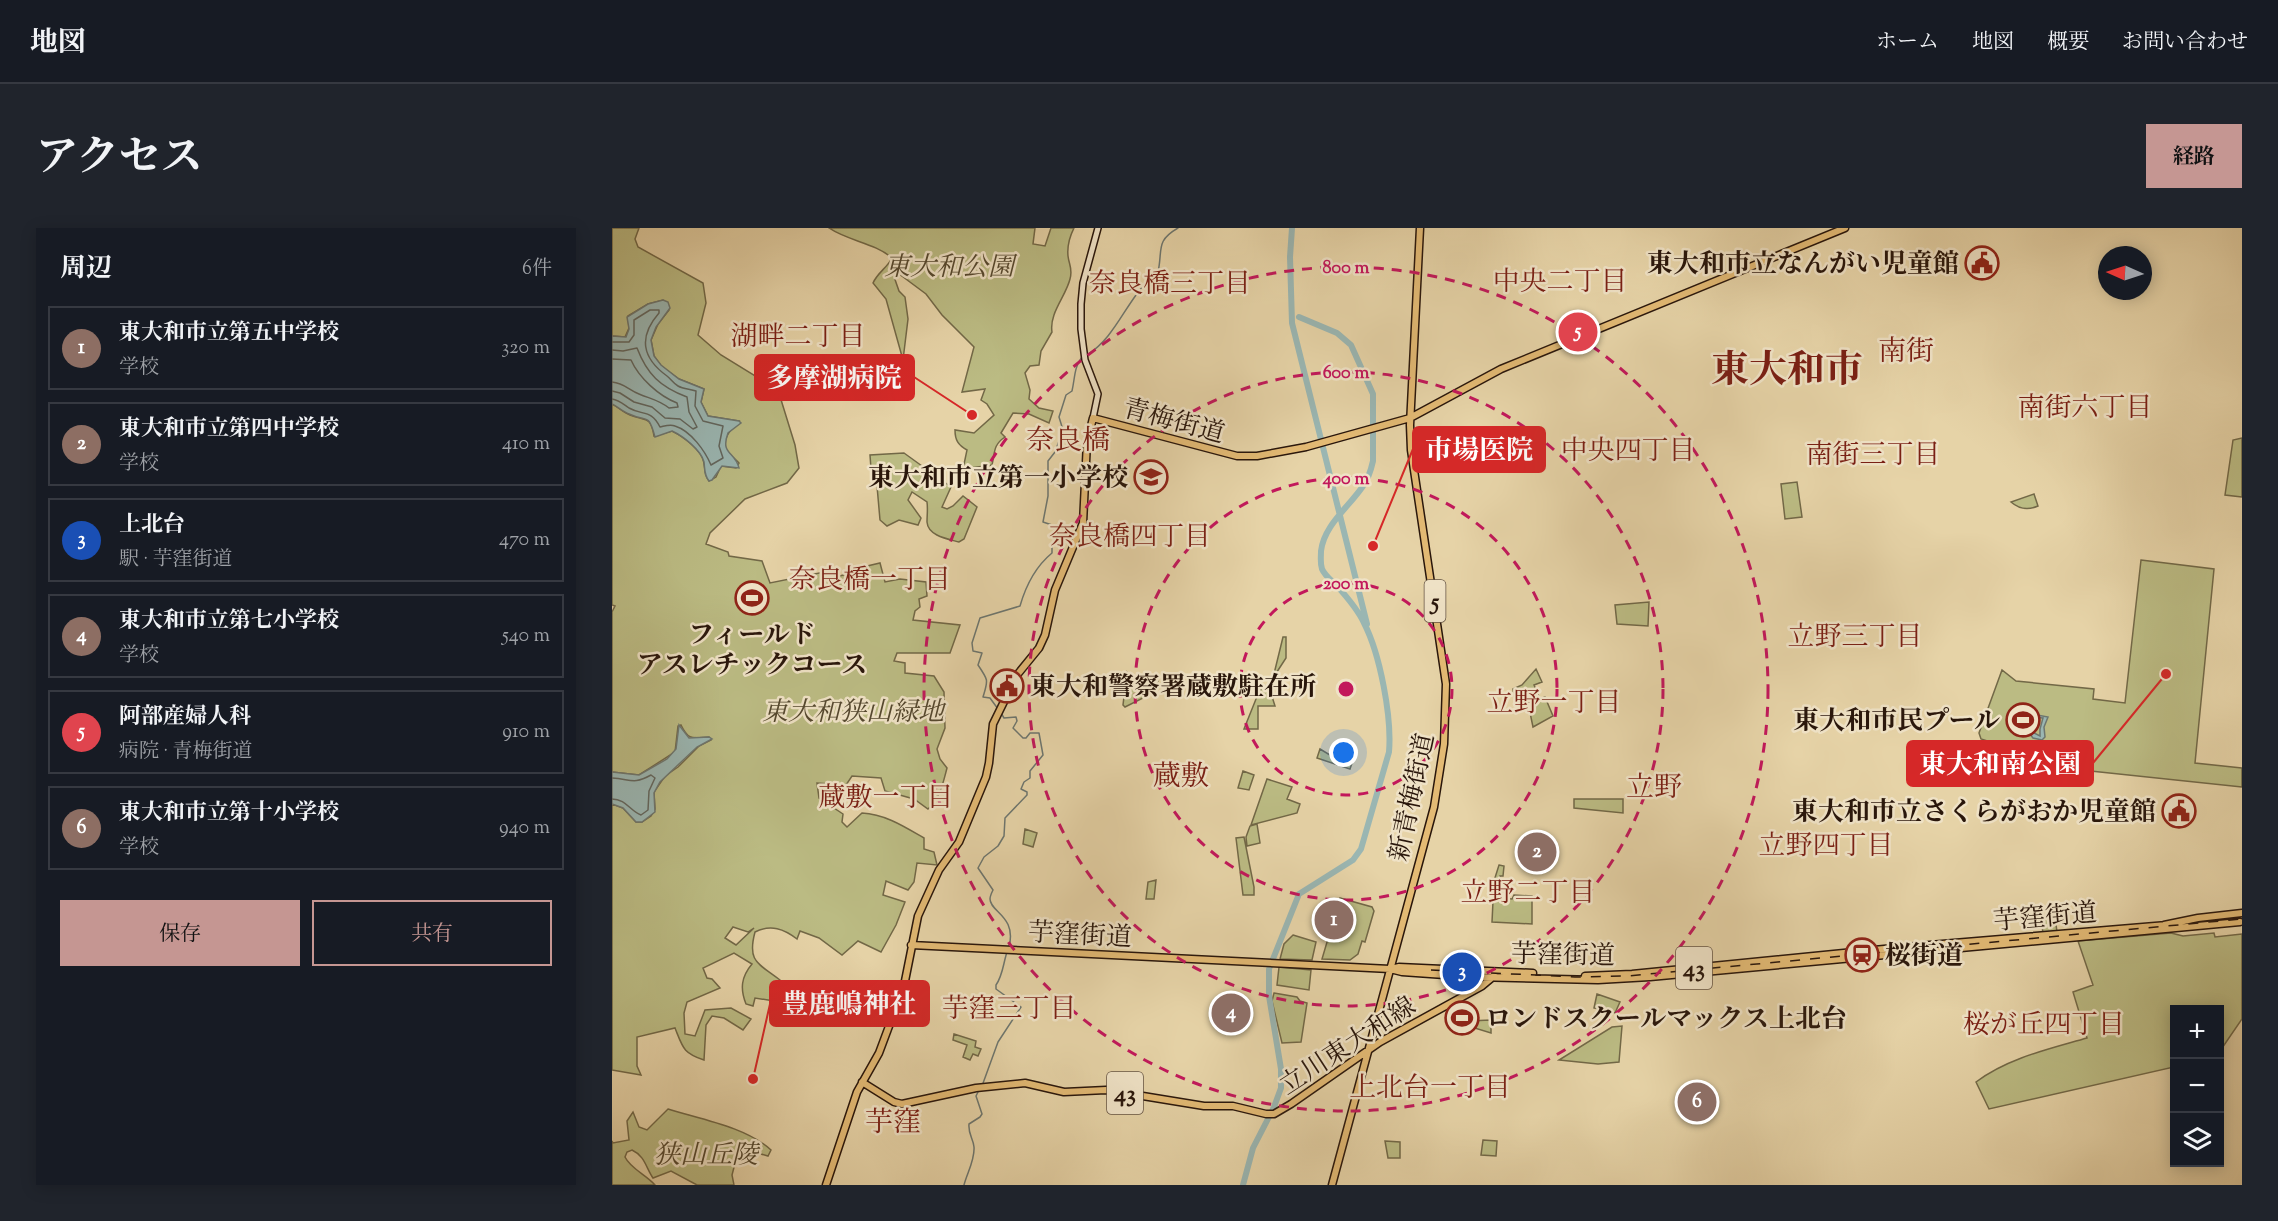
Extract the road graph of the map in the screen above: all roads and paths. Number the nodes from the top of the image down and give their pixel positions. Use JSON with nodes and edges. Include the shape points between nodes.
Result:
{"nodes":[{"id":1,"x":1098,"y":228,"type":"edge"},
{"id":2,"x":1420,"y":228,"type":"edge"},
{"id":3,"x":1845,"y":228,"type":"edge"},
{"id":4,"x":1093,"y":418,"type":"junction"},
{"id":5,"x":1410,"y":418,"type":"junction"},
{"id":6,"x":2242,"y":913,"type":"edge"},
{"id":7,"x":2241,"y":922,"type":"edge"},
{"id":8,"x":2164,"y":925,"type":"junction"},
{"id":9,"x":911,"y":945,"type":"junction"},
{"id":10,"x":1390,"y":969,"type":"junction"},
{"id":11,"x":1494,"y":974,"type":"junction"},
{"id":12,"x":1372,"y":1035,"type":"junction"},
{"id":13,"x":1381,"y":1041,"type":"junction"},
{"id":14,"x":1369,"y":1049,"type":"junction"},
{"id":15,"x":862,"y":1082,"type":"junction"},
{"id":16,"x":826,"y":1185,"type":"edge"},
{"id":17,"x":1332,"y":1185,"type":"edge"}],
"edges":[{"from":1,"to":4,"type":"main road","via":[[1081,295],[1085,356],[1098,394]]},
{"from":2,"to":5,"type":"main road","name":"新青梅街道","number":"5"},
{"from":3,"to":5,"type":"main road","name":"青梅街道","via":[[1501,369]]},
{"from":4,"to":5,"type":"main road","name":"青梅街道","via":[[1233,456],[1257,456],[1316,445]]},
{"from":4,"to":9,"type":"main road","name":"青梅街道","via":[[1087,442],[1081,527],[1054,590],[1044,637],[1021,669],[992,726],[986,777],[959,842],[939,870],[919,912]]},
{"from":5,"to":10,"type":"main road","name":"新青梅街道","number":"5","via":[[1411,450],[1443,658],[1446,725],[1438,787]]},
{"from":6,"to":8,"type":"main road"},
{"from":7,"to":8,"type":"main road","name":"芋窪街道","number":"43"},
{"from":7,"to":11,"type":"main road","name":"芋窪街道","number":"43","via":[[1641,978],[1598,980]]},
{"from":8,"to":11,"type":"main road","name":"芋窪街道","number":"43","via":[[1613,976]]},
{"from":9,"to":10,"type":"main road","name":"芋窪街道","number":"43"},
{"from":9,"to":15,"type":"main road","name":"青梅街道","via":[[894,1013],[879,1053]]},
{"from":10,"to":11,"type":"main road","name":"芋窪街道","number":"43"},
{"from":10,"to":12,"type":"main road","name":"新青梅街道","number":"5"},
{"from":11,"to":13,"type":"main road","name":"立川東大和線","number":"43","via":[[1482,986]]},
{"from":12,"to":13,"type":"main road"},
{"from":12,"to":14,"type":"main road","name":"新青梅街道","number":"5"},
{"from":13,"to":14,"type":"main road","name":"立川東大和線","number":"43"},
{"from":14,"to":15,"type":"main road","name":"立川東大和線","number":"43","via":[[1291,1104],[1270,1114],[1107,1090],[1064,1092],[1025,1083],[981,1087],[902,1104]]},
{"from":14,"to":17,"type":"main road","name":"新青梅街道","number":"5"},
{"from":15,"to":16,"type":"main road","name":"青梅街道"}]}
